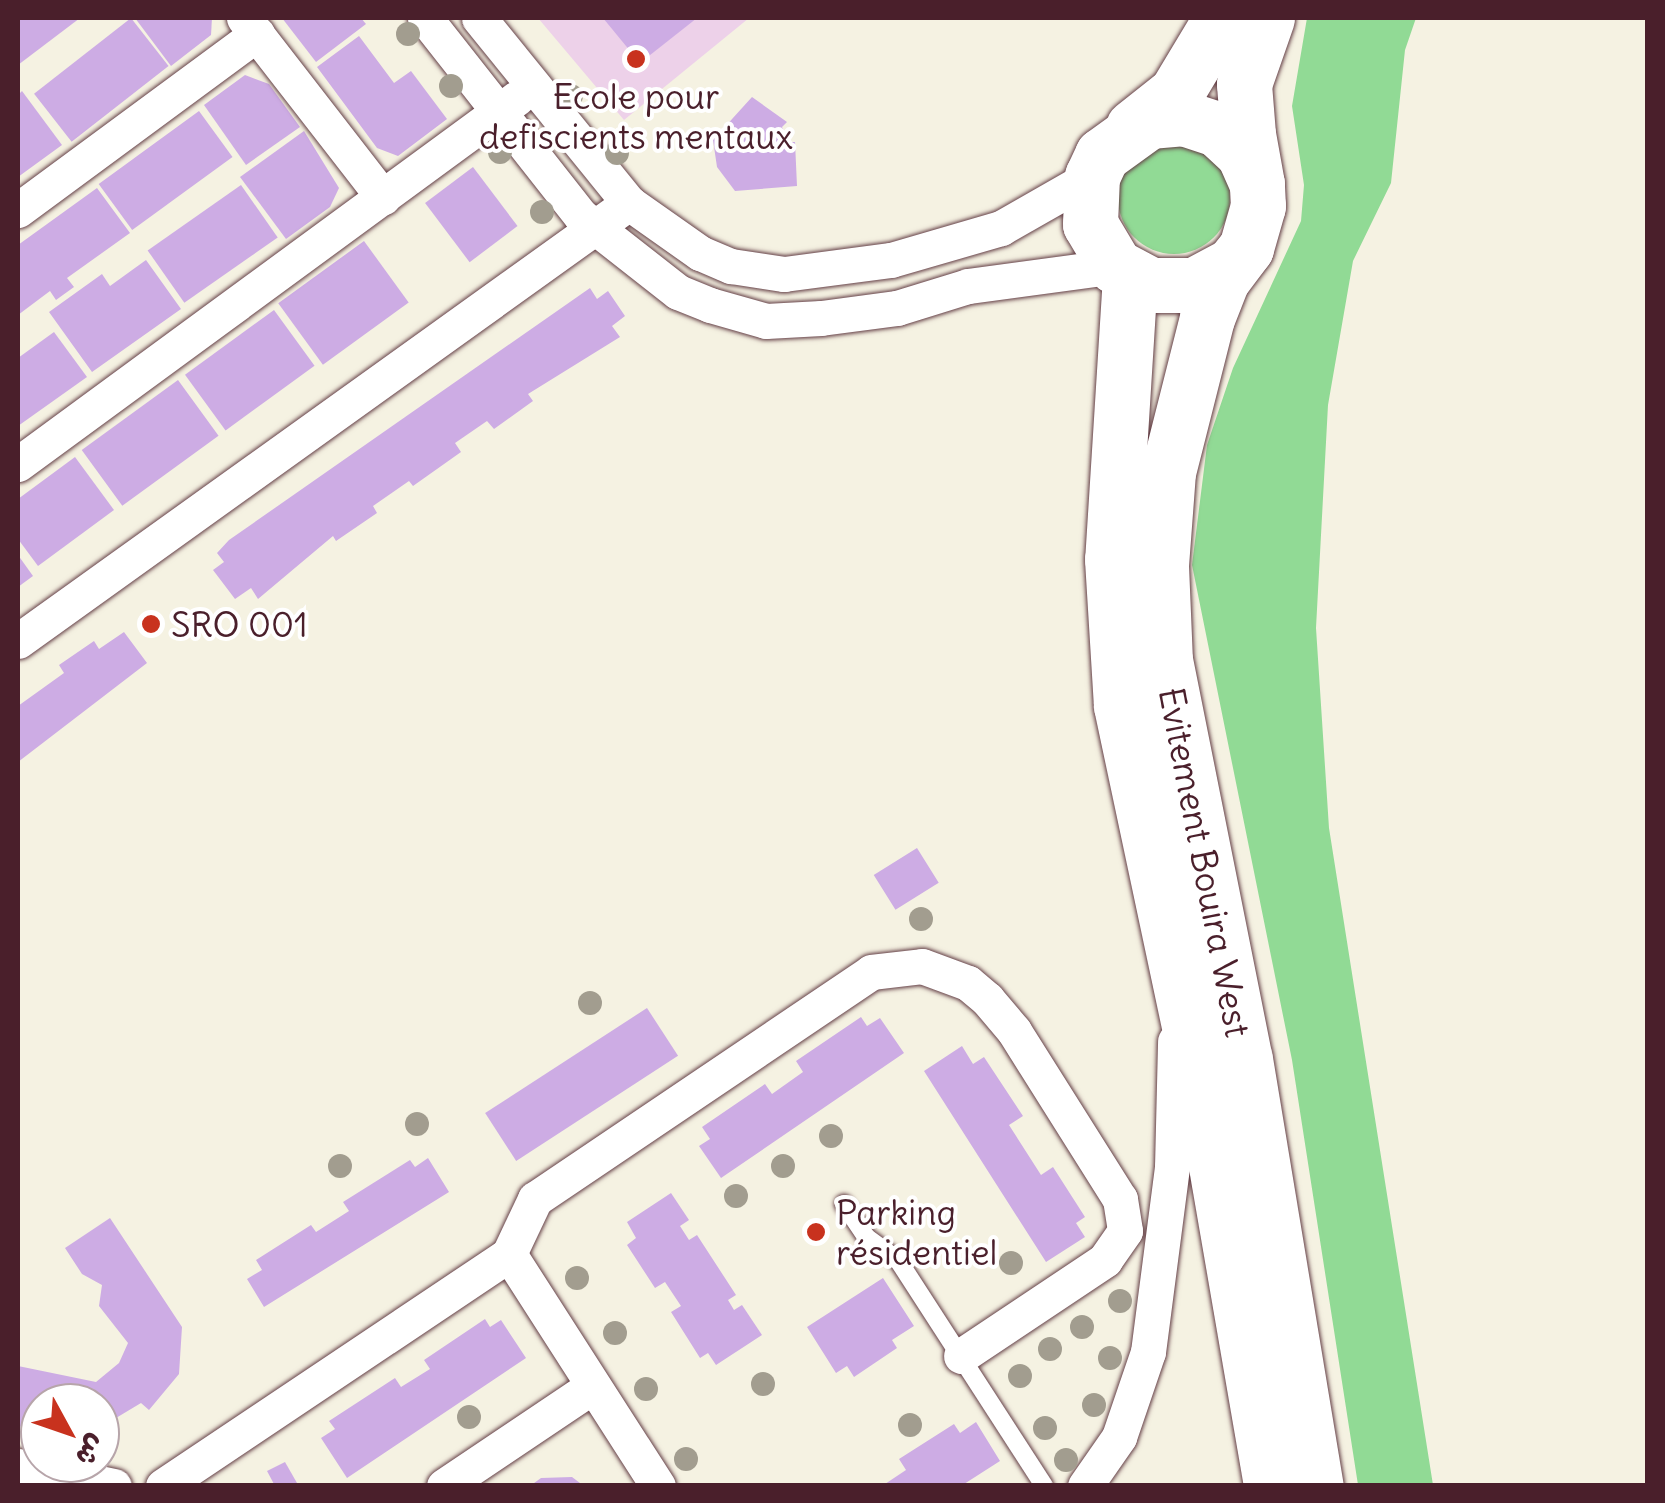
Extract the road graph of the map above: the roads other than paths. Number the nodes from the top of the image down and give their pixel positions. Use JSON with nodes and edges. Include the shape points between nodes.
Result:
{"nodes":[{"id":1,"x":425,"y":18,"type":"edge"},
{"id":2,"x":479,"y":18,"type":"edge"},
{"id":3,"x":1221,"y":18,"type":"edge"},
{"id":4,"x":1267,"y":18,"type":"edge"},
{"id":5,"x":251,"y":26,"type":"edge"},
{"id":6,"x":533,"y":85,"type":"junction"},
{"id":7,"x":498,"y":112,"type":"junction"},
{"id":8,"x":1133,"y":127,"type":"junction"},
{"id":9,"x":1092,"y":176,"type":"junction"},
{"id":10,"x":1256,"y":184,"type":"junction"},
{"id":11,"x":383,"y":197,"type":"junction"},
{"id":12,"x":629,"y":204,"type":"junction"},
{"id":13,"x":18,"y":210,"type":"edge"},
{"id":14,"x":596,"y":230,"type":"junction"},
{"id":15,"x":1246,"y":248,"type":"junction"},
{"id":16,"x":1123,"y":271,"type":"junction"},
{"id":17,"x":18,"y":464,"type":"edge"},
{"id":18,"x":18,"y":642,"type":"edge"},
{"id":19,"x":1176,"y":955,"type":"junction"},
{"id":20,"x":844,"y":1204,"type":"dead end"},
{"id":21,"x":508,"y":1254,"type":"junction"},
{"id":22,"x":961,"y":1356,"type":"junction"},
{"id":23,"x":593,"y":1386,"type":"junction"},
{"id":24,"x":85,"y":1483,"type":"edge"},
{"id":25,"x":114,"y":1486,"type":"edge"},
{"id":26,"x":163,"y":1486,"type":"edge"},
{"id":27,"x":444,"y":1486,"type":"edge"},
{"id":28,"x":658,"y":1486,"type":"edge"},
{"id":29,"x":1044,"y":1486,"type":"edge"},
{"id":30,"x":1085,"y":1486,"type":"edge"},
{"id":31,"x":1271,"y":1486,"type":"edge"},
{"id":32,"x":1316,"y":1486,"type":"edge"}],
"edges":[{"from":1,"to":7,"type":"street"},
{"from":2,"to":6,"type":"street"},
{"from":3,"to":8,"type":"highway","via":[[1176,92]]},
{"from":4,"to":10,"type":"highway","via":[[1244,84]]},
{"from":5,"to":11,"type":"street"},
{"from":5,"to":13,"type":"street"},
{"from":6,"to":7,"type":"street"},
{"from":6,"to":12,"type":"street"},
{"from":7,"to":11,"type":"street"},
{"from":7,"to":14,"type":"street"},
{"from":8,"to":9,"type":"highway","via":[[1102,155]]},
{"from":8,"to":10,"type":"highway","via":[[1166,117],[1201,122],[1231,139]]},
{"from":9,"to":12,"type":"street","via":[[1000,228],[891,260],[784,274],[700,253]]},
{"from":9,"to":16,"type":"highway","via":[[1090,224]]},
{"from":10,"to":15,"type":"highway","via":[[1258,206]]},
{"from":11,"to":17,"type":"street"},
{"from":12,"to":14,"type":"street"},
{"from":14,"to":16,"type":"street","via":[[678,292],[766,321],[897,308],[968,286]]},
{"from":14,"to":18,"type":"street"},
{"from":15,"to":16,"type":"highway","via":[[1214,277],[1194,285],[1150,285]]},
{"from":15,"to":32,"type":"highway","name":"Evitement Bouira West","via":[[1222,280],[1207,318],[1168,472],[1161,566],[1165,660],[1245,1059]]},
{"from":16,"to":19,"type":"highway","name":"Evitement Bouira West","via":[[1114,635],[1128,738]]},
{"from":19,"to":30,"type":"street","via":[[1172,1167],[1159,1300],[1118,1438]]},
{"from":19,"to":31,"type":"highway","name":"Evitement Bouira West"},
{"from":20,"to":22,"type":"lane","via":[[866,1237],[898,1260]]},
{"from":21,"to":22,"type":"street","via":[[535,1199],[871,972],[922,966],[968,983],[1014,1030],[1120,1199],[1125,1231],[1105,1260]]},
{"from":21,"to":23,"type":"street"},
{"from":21,"to":26,"type":"street"},
{"from":22,"to":29,"type":"lane"},
{"from":23,"to":27,"type":"street"},
{"from":23,"to":28,"type":"street"},
{"from":24,"to":25,"type":"street"}]}
